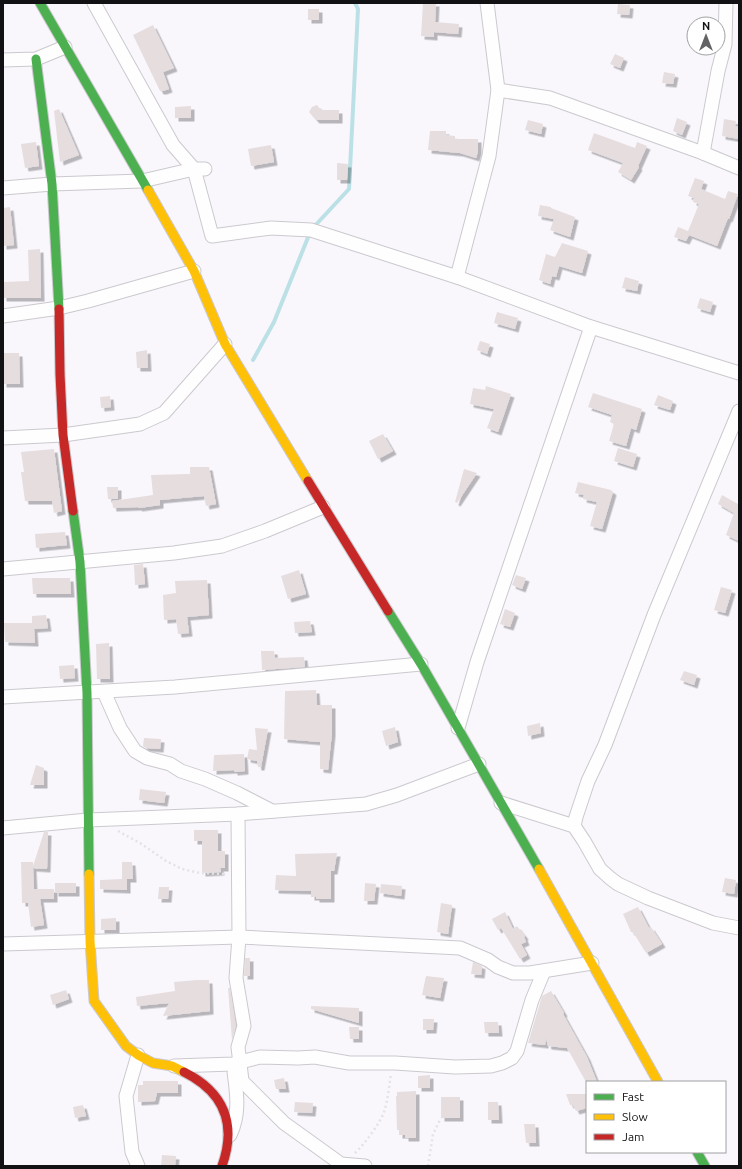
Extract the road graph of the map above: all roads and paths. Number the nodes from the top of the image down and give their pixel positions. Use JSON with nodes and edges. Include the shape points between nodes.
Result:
{"nodes":[{"id":1,"x":40,"y":3,"type":"edge"},
{"id":2,"x":94,"y":3,"type":"edge"},
{"id":3,"x":488,"y":3,"type":"edge"},
{"id":4,"x":726,"y":3,"type":"edge"},
{"id":5,"x":65,"y":47,"type":"junction"},
{"id":6,"x":36,"y":59,"type":"junction"},
{"id":7,"x":3,"y":60,"type":"edge"},
{"id":8,"x":498,"y":90,"type":"junction"},
{"id":9,"x":702,"y":153,"type":"junction"},
{"id":10,"x":739,"y":168,"type":"edge"},
{"id":11,"x":199,"y":169,"type":"junction"},
{"id":12,"x":142,"y":181,"type":"junction"},
{"id":13,"x":52,"y":184,"type":"junction"},
{"id":14,"x":3,"y":188,"type":"edge"},
{"id":15,"x":194,"y":271,"type":"junction"},
{"id":16,"x":457,"y":278,"type":"junction"},
{"id":17,"x":59,"y":308,"type":"junction"},
{"id":18,"x":3,"y":316,"type":"edge"},
{"id":19,"x":591,"y":326,"type":"junction"},
{"id":20,"x":225,"y":344,"type":"junction"},
{"id":21,"x":739,"y":373,"type":"edge"},
{"id":22,"x":739,"y":411,"type":"edge"},
{"id":23,"x":63,"y":435,"type":"junction"},
{"id":24,"x":3,"y":438,"type":"edge"},
{"id":25,"x":323,"y":507,"type":"junction"},
{"id":26,"x":80,"y":562,"type":"junction"},
{"id":27,"x":3,"y":569,"type":"edge"},
{"id":28,"x":421,"y":664,"type":"junction"},
{"id":29,"x":104,"y":692,"type":"junction"},
{"id":30,"x":87,"y":693,"type":"junction"},
{"id":31,"x":3,"y":697,"type":"edge"},
{"id":32,"x":458,"y":728,"type":"junction"},
{"id":33,"x":479,"y":764,"type":"junction"},
{"id":34,"x":501,"y":803,"type":"junction"},
{"id":35,"x":272,"y":811,"type":"junction"},
{"id":36,"x":238,"y":814,"type":"junction"},
{"id":37,"x":102,"y":819,"type":"junction"},
{"id":38,"x":88,"y":820,"type":"junction"},
{"id":39,"x":574,"y":826,"type":"junction"},
{"id":40,"x":3,"y":828,"type":"edge"},
{"id":41,"x":239,"y":875,"type":"junction"},
{"id":42,"x":739,"y":928,"type":"edge"},
{"id":43,"x":239,"y":937,"type":"junction"},
{"id":44,"x":90,"y":941,"type":"junction"},
{"id":45,"x":3,"y":944,"type":"edge"},
{"id":46,"x":592,"y":963,"type":"junction"},
{"id":47,"x":544,"y":971,"type":"junction"},
{"id":48,"x":138,"y":1055,"type":"junction"},
{"id":49,"x":395,"y":1063,"type":"junction"},
{"id":50,"x":236,"y":1064,"type":"junction"},
{"id":51,"x":172,"y":1066,"type":"junction"},
{"id":52,"x":657,"y":1081,"type":"edge"},
{"id":53,"x":441,"y":1118,"type":"dead end"},
{"id":54,"x":228,"y":1138,"type":"junction"},
{"id":55,"x":698,"y":1153,"type":"edge"},
{"id":56,"x":341,"y":1164,"type":"junction"},
{"id":57,"x":138,"y":1166,"type":"edge"},
{"id":58,"x":222,"y":1166,"type":"edge"},
{"id":59,"x":365,"y":1166,"type":"edge"},
{"id":60,"x":428,"y":1166,"type":"edge"},
{"id":61,"x":705,"y":1166,"type":"edge"}],
"edges":[{"from":1,"to":5,"type":"main road"},
{"from":2,"to":11,"type":"street","via":[[173,145]]},
{"from":3,"to":8,"type":"street"},
{"from":4,"to":9,"type":"street","via":[[725,44]]},
{"from":5,"to":6,"type":"street"},
{"from":5,"to":12,"type":"main road"},
{"from":6,"to":7,"type":"street"},
{"from":6,"to":13,"type":"main road"},
{"from":8,"to":9,"type":"street","via":[[550,98]]},
{"from":8,"to":16,"type":"street","via":[[489,156]]},
{"from":9,"to":10,"type":"street"},
{"from":11,"to":12,"type":"street"},
{"from":11,"to":16,"type":"street","via":[[212,236],[271,228],[312,230]]},
{"from":12,"to":13,"type":"street"},
{"from":12,"to":15,"type":"main road"},
{"from":13,"to":14,"type":"street"},
{"from":13,"to":17,"type":"main road"},
{"from":15,"to":17,"type":"street"},
{"from":15,"to":20,"type":"main road"},
{"from":16,"to":19,"type":"street"},
{"from":17,"to":18,"type":"street"},
{"from":17,"to":23,"type":"main road"},
{"from":19,"to":21,"type":"street"},
{"from":19,"to":32,"type":"street","via":[[477,662]]},
{"from":20,"to":23,"type":"street","via":[[164,413],[140,424]]},
{"from":20,"to":25,"type":"main road"},
{"from":22,"to":39,"type":"street","via":[[654,615],[605,745],[588,781]]},
{"from":23,"to":24,"type":"street"},
{"from":23,"to":26,"type":"main road"},
{"from":25,"to":26,"type":"street","via":[[222,546]]},
{"from":25,"to":28,"type":"main road"},
{"from":26,"to":27,"type":"street"},
{"from":26,"to":30,"type":"main road"},
{"from":28,"to":29,"type":"street"},
{"from":28,"to":32,"type":"main road"},
{"from":29,"to":30,"type":"street"},
{"from":29,"to":35,"type":"street","via":[[120,728],[135,751],[147,758],[170,764]]},
{"from":30,"to":31,"type":"street"},
{"from":30,"to":38,"type":"main road"},
{"from":32,"to":33,"type":"main road"},
{"from":33,"to":34,"type":"main road"},
{"from":33,"to":35,"type":"street","via":[[372,802]]},
{"from":34,"to":39,"type":"street"},
{"from":34,"to":46,"type":"main road"},
{"from":35,"to":36,"type":"street"},
{"from":36,"to":37,"type":"street"},
{"from":36,"to":41,"type":"street"},
{"from":37,"to":38,"type":"street"},
{"from":37,"to":41,"type":"path","via":[[114,829],[182,869]]},
{"from":38,"to":40,"type":"street"},
{"from":38,"to":44,"type":"main road"},
{"from":39,"to":42,"type":"street","via":[[600,869],[618,884],[712,923]]},
{"from":41,"to":43,"type":"street"},
{"from":43,"to":44,"type":"street"},
{"from":43,"to":47,"type":"street","via":[[460,948],[513,973]]},
{"from":43,"to":50,"type":"street","via":[[236,978],[244,1026]]},
{"from":44,"to":45,"type":"street"},
{"from":44,"to":48,"type":"main road","via":[[94,1001],[126,1046]]},
{"from":46,"to":47,"type":"street"},
{"from":46,"to":52,"type":"main road"},
{"from":47,"to":49,"type":"street","via":[[532,1000],[517,1051],[512,1058],[491,1066],[455,1067]]},
{"from":48,"to":51,"type":"main road","via":[[153,1063]]},
{"from":48,"to":57,"type":"street","via":[[126,1096],[132,1152]]},
{"from":49,"to":50,"type":"street","via":[[349,1063],[315,1057],[260,1057]]},
{"from":49,"to":56,"type":"path","via":[[384,1113],[360,1148]]},
{"from":50,"to":51,"type":"street"},
{"from":50,"to":54,"type":"street","via":[[237,1116]]},
{"from":50,"to":56,"type":"street","via":[[242,1081],[284,1122]]},
{"from":51,"to":54,"type":"main road","via":[[196,1078],[210,1089],[222,1105],[228,1124]]},
{"from":53,"to":60,"type":"path","via":[[433,1134]]},
{"from":54,"to":58,"type":"main road"},
{"from":55,"to":61,"type":"main road"},
{"from":56,"to":59,"type":"street"}]}
